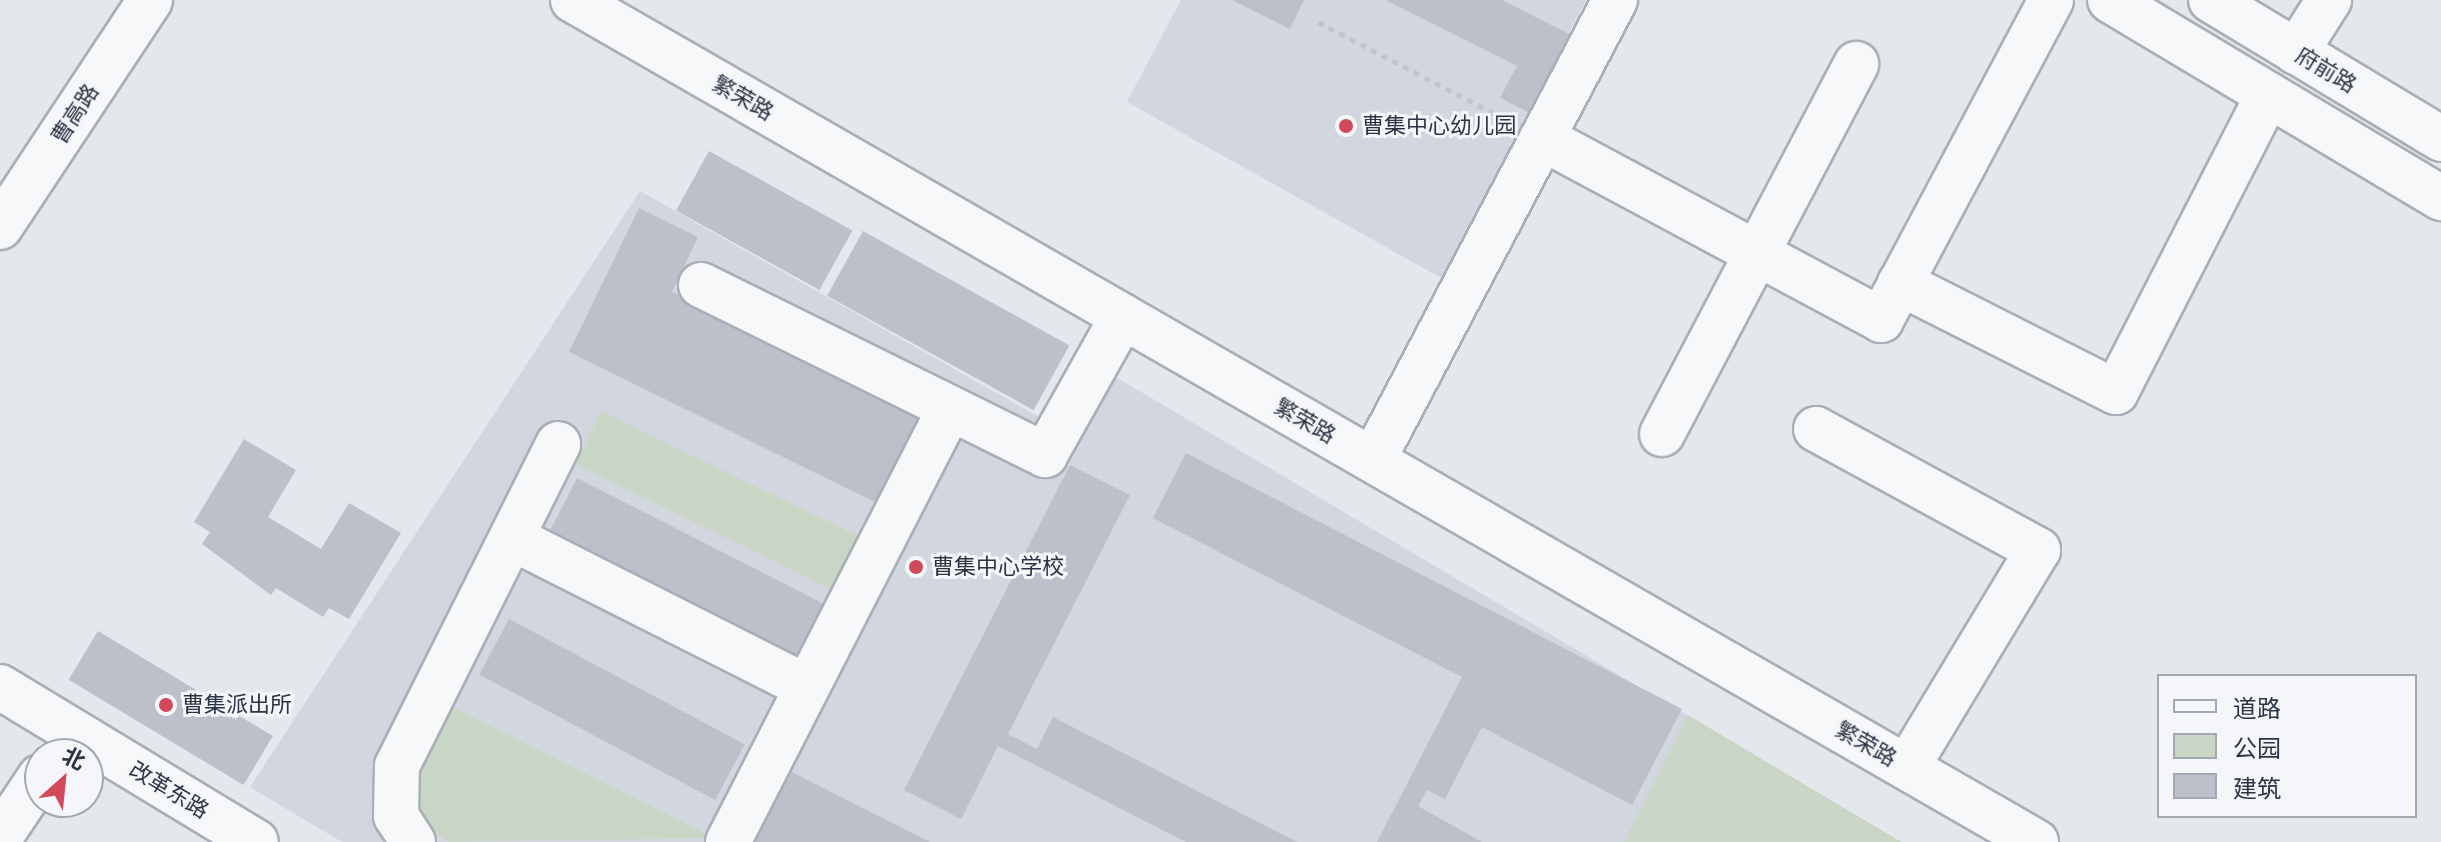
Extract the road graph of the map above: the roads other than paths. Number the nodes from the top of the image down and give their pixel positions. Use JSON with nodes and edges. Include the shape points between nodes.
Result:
{"nodes":[{"id":1,"x":150,"y":0,"type":"edge"},
{"id":2,"x":573,"y":0,"type":"edge"},
{"id":3,"x":1615,"y":0,"type":"edge"},
{"id":4,"x":2051,"y":0,"type":"edge"},
{"id":5,"x":2110,"y":0,"type":"edge"},
{"id":6,"x":2211,"y":0,"type":"edge"},
{"id":7,"x":2329,"y":0,"type":"edge"},
{"id":8,"x":2296,"y":52,"type":"junction"},
{"id":9,"x":1856,"y":64,"type":"dead end"},
{"id":10,"x":2268,"y":95,"type":"junction"},
{"id":11,"x":1542,"y":138,"type":"junction"},
{"id":12,"x":2441,"y":139,"type":"edge"},
{"id":13,"x":2441,"y":198,"type":"edge"},
{"id":14,"x":0,"y":227,"type":"edge"},
{"id":15,"x":1757,"y":253,"type":"junction"},
{"id":16,"x":1900,"y":283,"type":"junction"},
{"id":17,"x":701,"y":285,"type":"dead end"},
{"id":18,"x":1123,"y":316,"type":"junction"},
{"id":19,"x":950,"y":408,"type":"junction"},
{"id":20,"x":1816,"y":429,"type":"dead end"},
{"id":21,"x":1662,"y":434,"type":"dead end"},
{"id":22,"x":558,"y":444,"type":"dead end"},
{"id":23,"x":1373,"y":460,"type":"junction"},
{"id":24,"x":512,"y":538,"type":"junction"},
{"id":25,"x":0,"y":687,"type":"edge"},
{"id":26,"x":807,"y":687,"type":"junction"},
{"id":27,"x":58,"y":738,"type":"edge"},
{"id":28,"x":104,"y":763,"type":"edge"},
{"id":29,"x":1907,"y":767,"type":"junction"},
{"id":30,"x":24,"y":801,"type":"edge"},
{"id":31,"x":0,"y":837,"type":"edge"},
{"id":32,"x":256,"y":842,"type":"edge"},
{"id":33,"x":413,"y":842,"type":"edge"},
{"id":34,"x":728,"y":842,"type":"edge"},
{"id":35,"x":2036,"y":842,"type":"edge"}],
"edges":[{"from":1,"to":14,"type":"street","name":"曹高路"},
{"from":2,"to":18,"type":"street","name":"繁荣路"},
{"from":3,"to":11,"type":"street"},
{"from":4,"to":16,"type":"street"},
{"from":5,"to":10,"type":"street"},
{"from":6,"to":8,"type":"street","name":"府前路"},
{"from":7,"to":8,"type":"street"},
{"from":8,"to":12,"type":"street","name":"府前路"},
{"from":9,"to":15,"type":"street"},
{"from":10,"to":13,"type":"street"},
{"from":10,"to":16,"type":"street","via":[[2116,392]]},
{"from":11,"to":15,"type":"street"},
{"from":11,"to":23,"type":"street"},
{"from":15,"to":16,"type":"street","via":[[1881,320]]},
{"from":15,"to":21,"type":"street"},
{"from":17,"to":19,"type":"street"},
{"from":18,"to":19,"type":"street","via":[[1045,455]]},
{"from":18,"to":23,"type":"street","name":"繁荣路"},
{"from":19,"to":26,"type":"street"},
{"from":20,"to":29,"type":"street","via":[[2038,550]]},
{"from":22,"to":24,"type":"street"},
{"from":23,"to":29,"type":"street","name":"繁荣路"},
{"from":24,"to":26,"type":"street"},
{"from":24,"to":33,"type":"street","via":[[397,766],[396,816]]},
{"from":25,"to":27,"type":"street","name":"改革东路"},
{"from":26,"to":34,"type":"street"},
{"from":28,"to":32,"type":"street","name":"改革东路"},
{"from":29,"to":35,"type":"street","name":"繁荣路"},
{"from":30,"to":31,"type":"street"}]}
